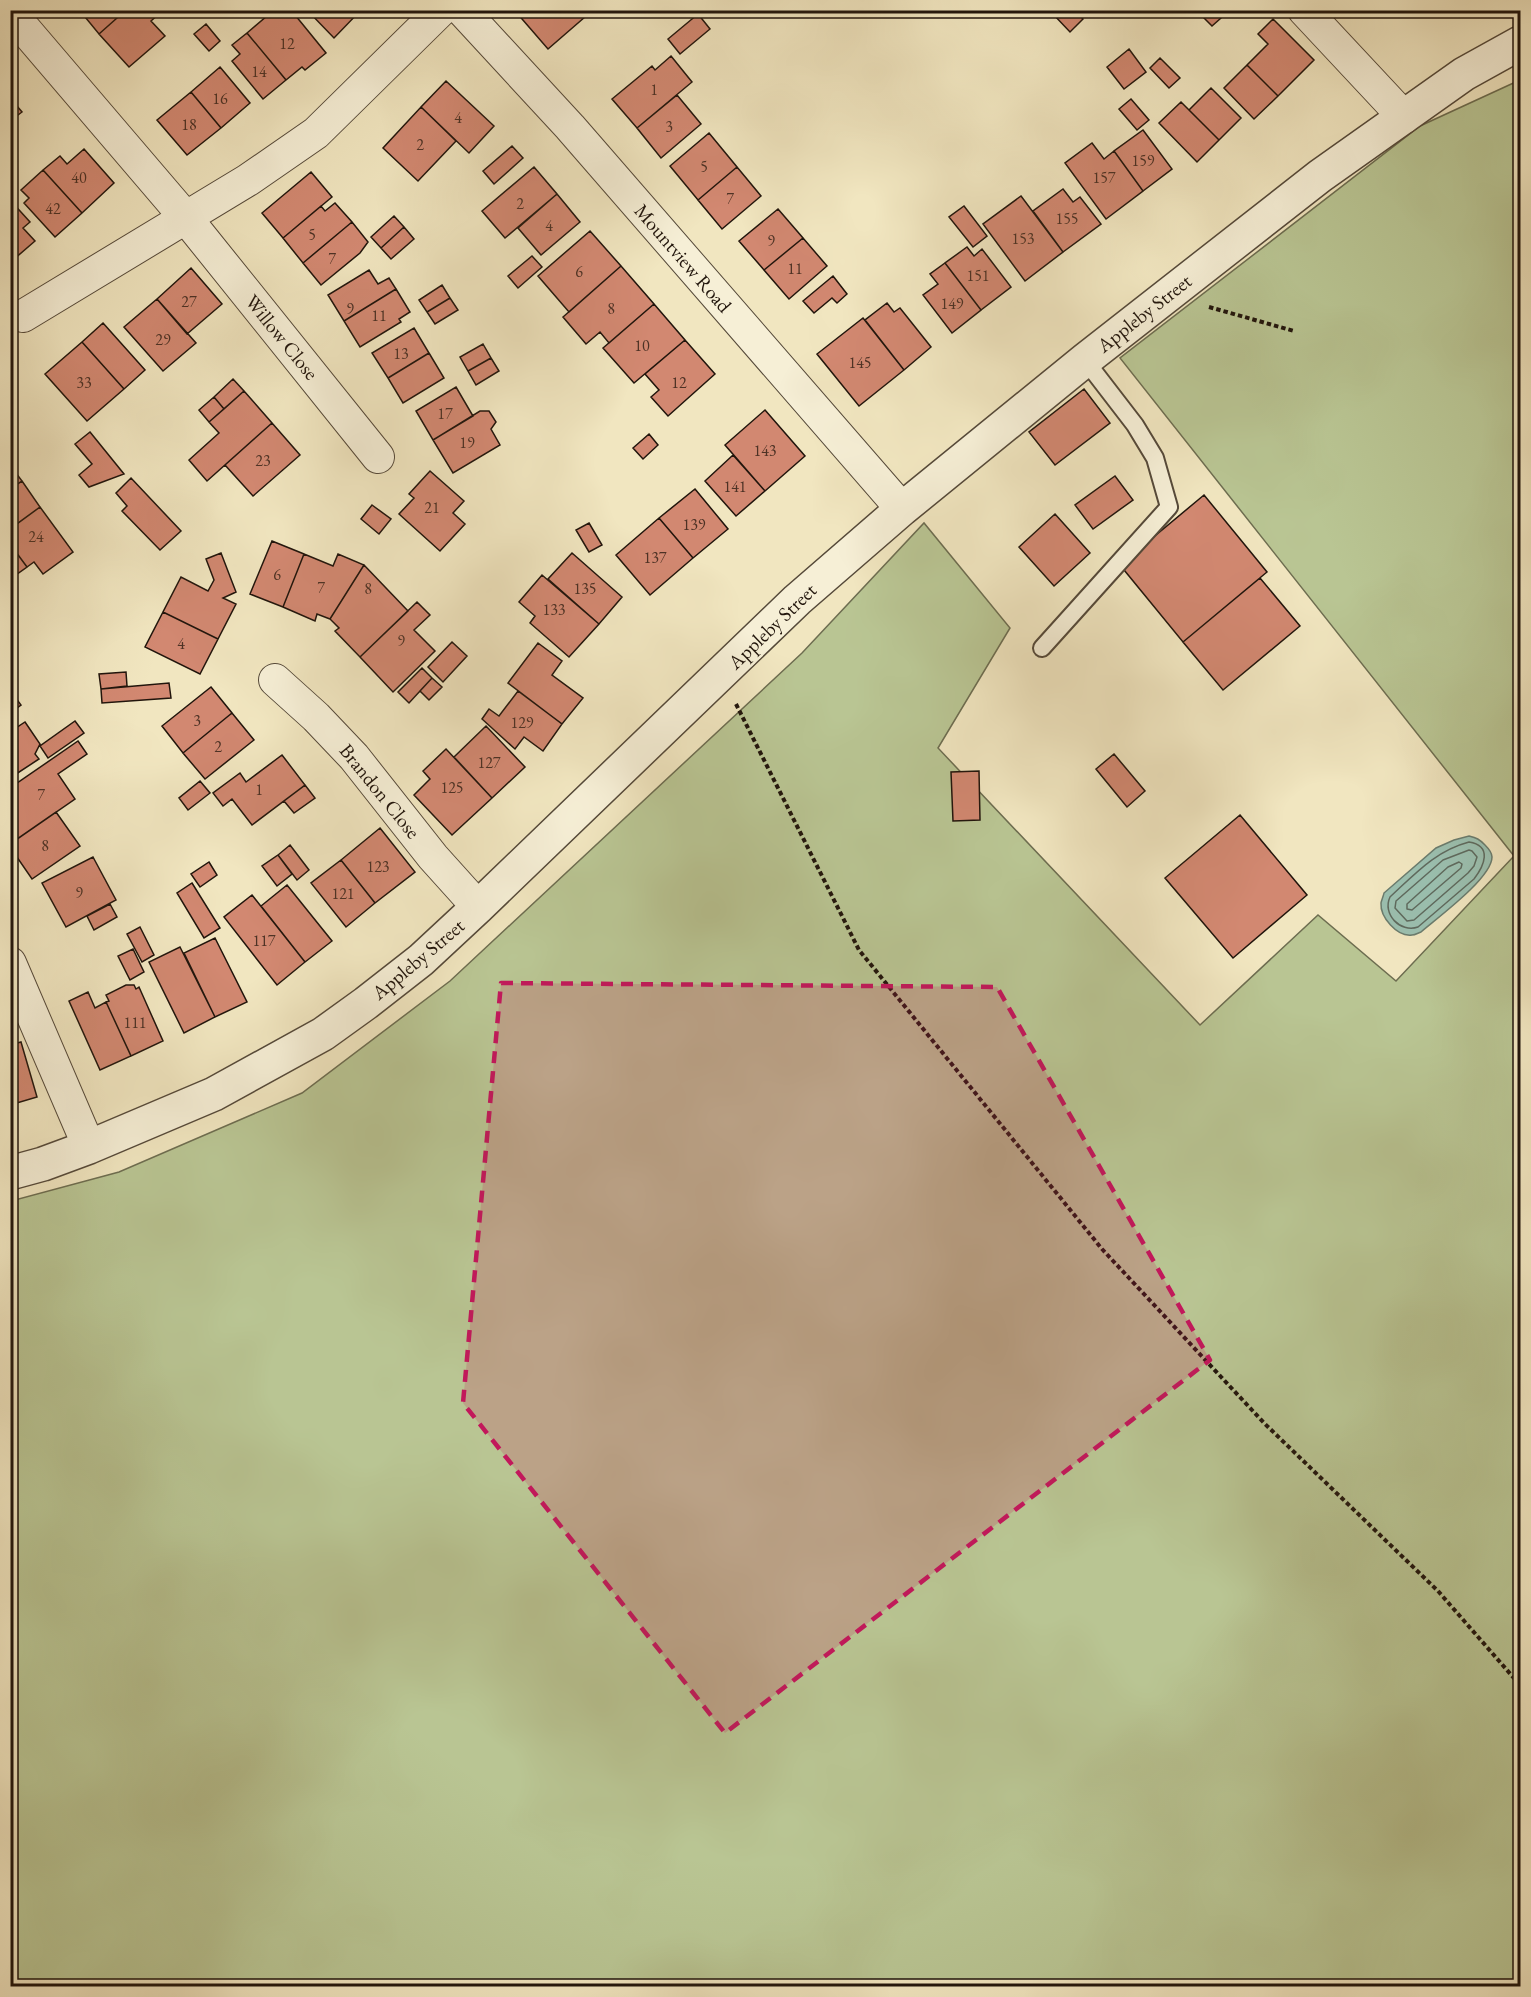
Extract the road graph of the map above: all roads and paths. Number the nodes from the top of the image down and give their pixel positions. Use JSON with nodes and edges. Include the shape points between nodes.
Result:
{"nodes":[{"id":1,"x":441,"y":10,"type":"edge"},
{"id":2,"x":462,"y":10,"type":"edge"},
{"id":3,"x":1304,"y":10,"type":"edge"},
{"id":4,"x":10,"y":12,"type":"edge"},
{"id":5,"x":1521,"y":44,"type":"edge"},
{"id":6,"x":1404,"y":117,"type":"junction"},
{"id":7,"x":186,"y":218,"type":"junction"},
{"id":8,"x":1176,"y":288,"type":"junction"},
{"id":9,"x":23,"y":316,"type":"dead end"},
{"id":10,"x":1294,"y":331,"type":"dead end"},
{"id":11,"x":1085,"y":360,"type":"junction"},
{"id":12,"x":378,"y":457,"type":"dead end"},
{"id":13,"x":902,"y":508,"type":"junction"},
{"id":14,"x":1042,"y":648,"type":"dead end"},
{"id":15,"x":721,"y":674,"type":"junction"},
{"id":16,"x":275,"y":680,"type":"dead end"},
{"id":17,"x":478,"y":907,"type":"junction"},
{"id":18,"x":10,"y":963,"type":"edge"},
{"id":19,"x":88,"y":1147,"type":"junction"},
{"id":20,"x":10,"y":1173,"type":"edge"},
{"id":21,"x":1521,"y":1685,"type":"edge"}],
"edges":[{"from":1,"to":7,"type":"street","via":[[316,133]]},
{"from":2,"to":13,"type":"street","name":"Mountview Road","via":[[570,127]]},
{"from":3,"to":6,"type":"street"},
{"from":4,"to":7,"type":"street","name":"Willow Close"},
{"from":5,"to":6,"type":"street","name":"Appleby Street","via":[[1464,74]]},
{"from":6,"to":8,"type":"street","name":"Appleby Street","via":[[1320,176]]},
{"from":7,"to":9,"type":"street"},
{"from":7,"to":12,"type":"street","name":"Willow Close"},
{"from":8,"to":10,"type":"path","via":[[1187,301]]},
{"from":8,"to":11,"type":"street","name":"Appleby Street"},
{"from":11,"to":13,"type":"street","name":"Appleby Street"},
{"from":11,"to":14,"type":"lane","via":[[1155,458],[1169,507]]},
{"from":13,"to":15,"type":"street","name":"Appleby Street","via":[[797,600]]},
{"from":15,"to":17,"type":"street","name":"Appleby Street"},
{"from":15,"to":21,"type":"path","via":[[859,950],[1102,1249],[1264,1423],[1438,1591]]},
{"from":16,"to":17,"type":"street","name":"Brandon Close","via":[[354,756],[433,857]]},
{"from":17,"to":19,"type":"street","name":"Appleby Street","via":[[421,960],[323,1034],[214,1094]]},
{"from":18,"to":19,"type":"street"},
{"from":19,"to":20,"type":"street","name":"Appleby Street"}]}
